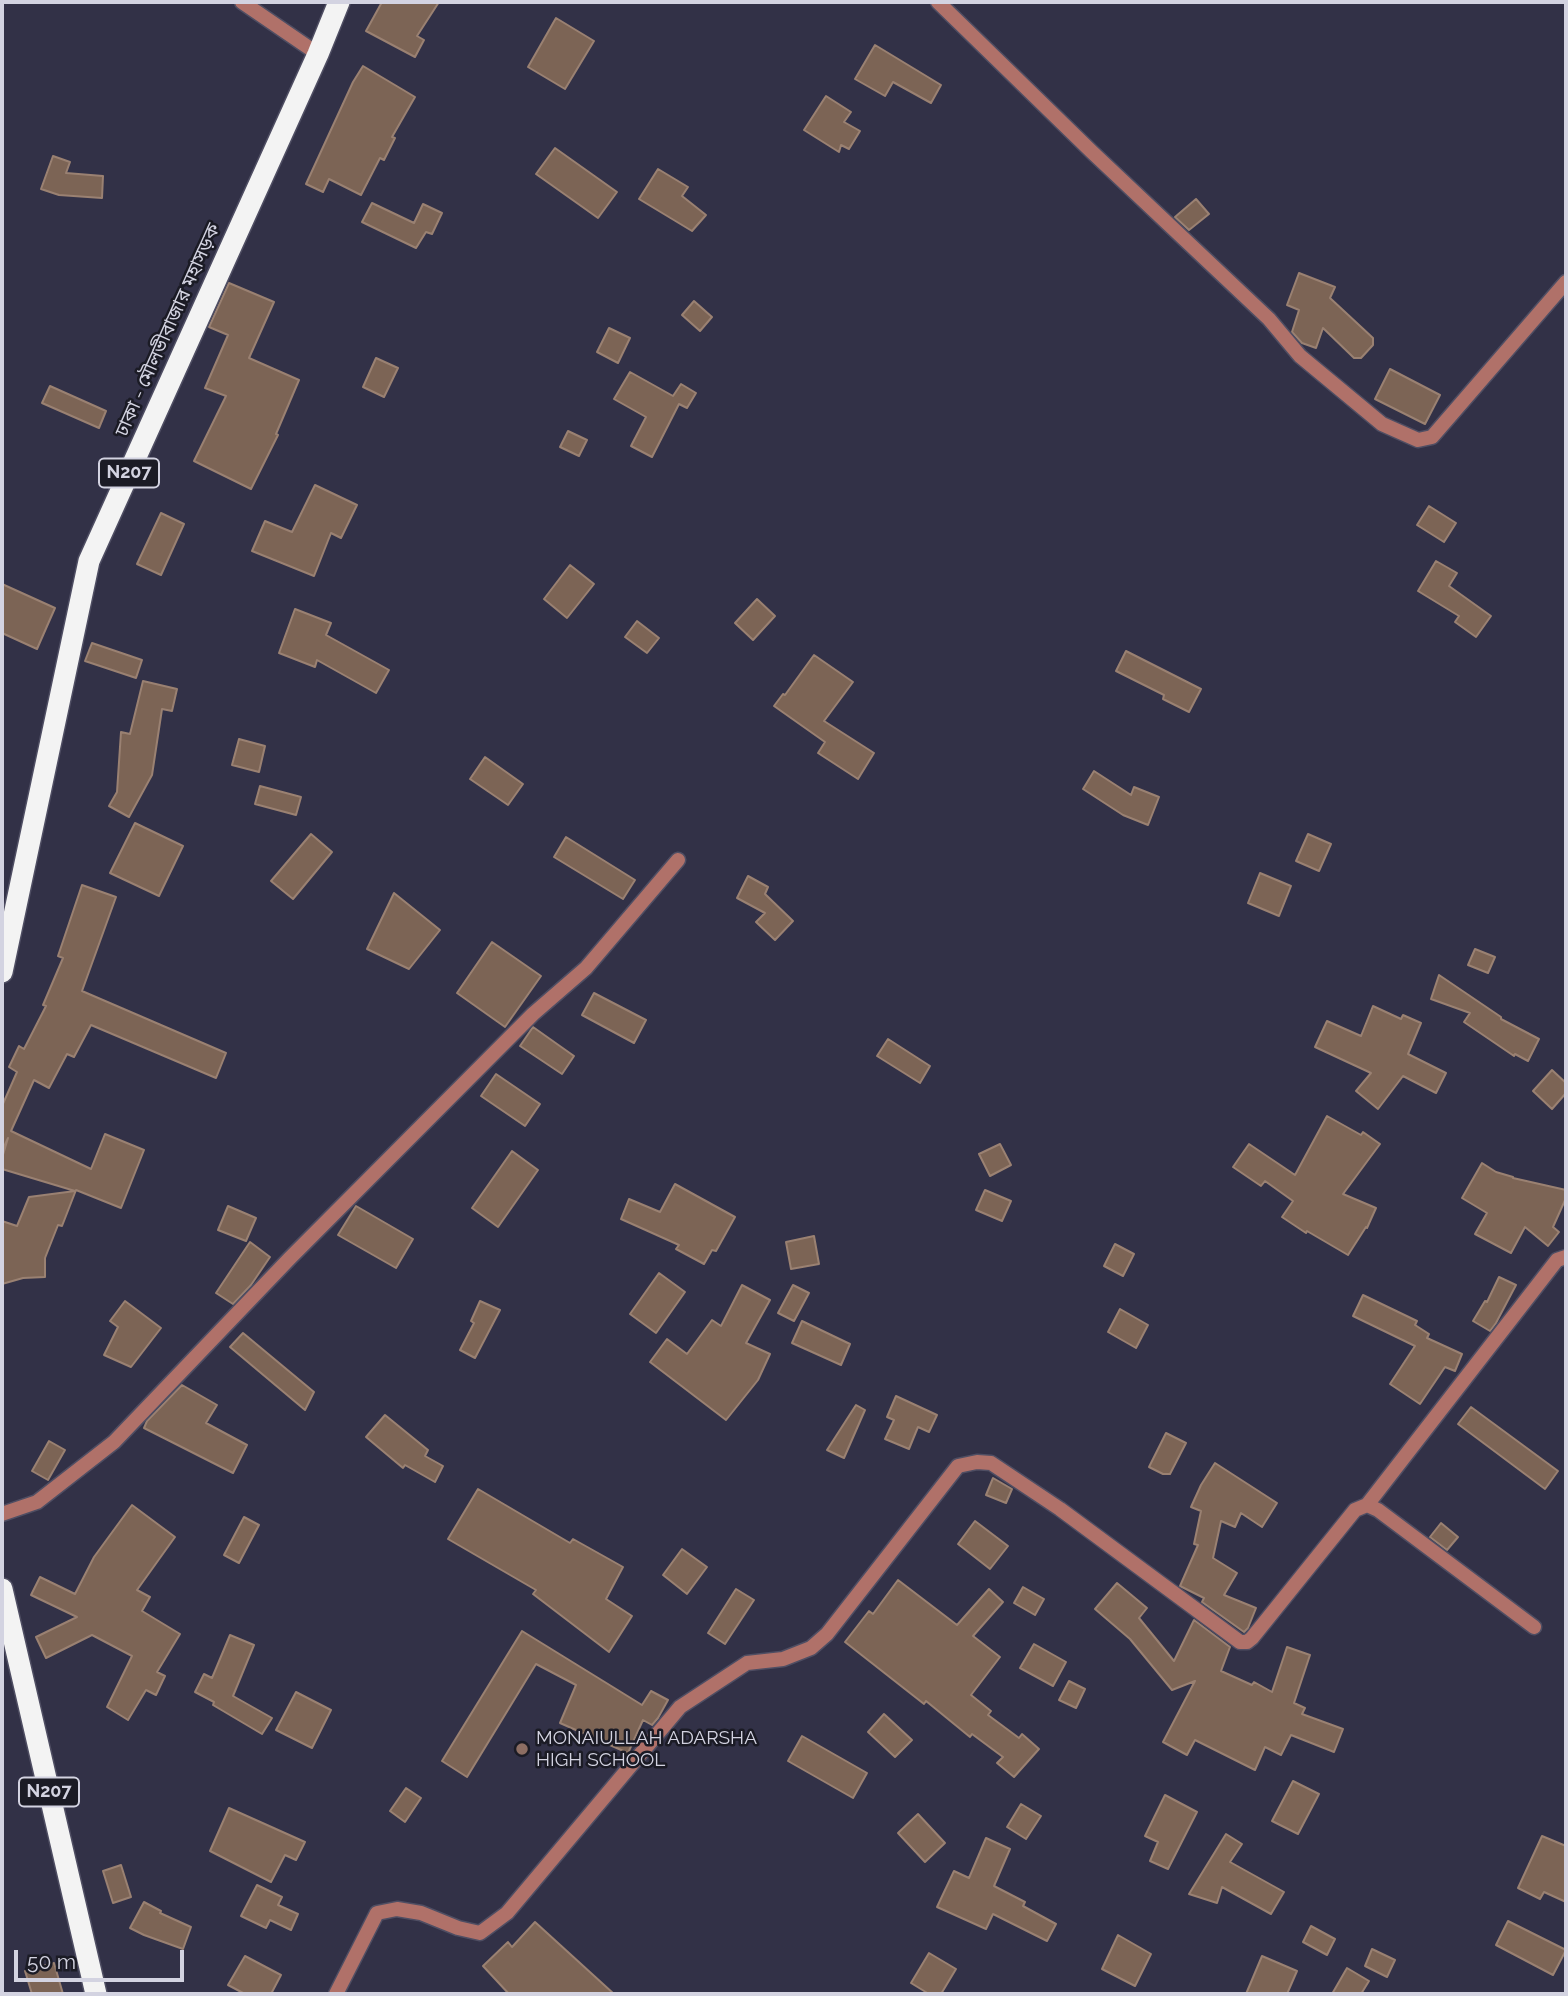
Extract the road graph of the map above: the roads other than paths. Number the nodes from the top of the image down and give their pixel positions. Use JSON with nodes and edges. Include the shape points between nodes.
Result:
{"nodes":[{"id":1,"x":242,"y":2,"type":"edge"},
{"id":2,"x":339,"y":2,"type":"edge"},
{"id":3,"x":938,"y":2,"type":"edge"},
{"id":4,"x":318,"y":54,"type":"junction"},
{"id":5,"x":1566,"y":282,"type":"edge"},
{"id":6,"x":678,"y":860,"type":"dead end"},
{"id":7,"x":2,"y":972,"type":"edge"},
{"id":8,"x":1566,"y":1256,"type":"edge"},
{"id":9,"x":1367,"y":1505,"type":"junction"},
{"id":10,"x":2,"y":1514,"type":"edge"},
{"id":11,"x":2,"y":1589,"type":"edge"},
{"id":12,"x":1534,"y":1627,"type":"dead end"},
{"id":13,"x":96,"y":1994,"type":"edge"},
{"id":14,"x":336,"y":1994,"type":"edge"}],
"edges":[{"from":1,"to":4,"type":"street"},
{"from":2,"to":4,"type":"highway","name":"ঢাকা - মৌলভীবাজার মহাসড়ক","number":"N207"},
{"from":3,"to":5,"type":"street","via":[[1269,319],[1300,356],[1382,424],[1418,440],[1432,437]]},
{"from":4,"to":7,"type":"highway","name":"ঢাকা - মৌলভীবাজার মহাসড়ক","number":"N207","via":[[89,561]]},
{"from":6,"to":10,"type":"street","via":[[586,968],[533,1014],[338,1209],[114,1443],[37,1502]]},
{"from":8,"to":9,"type":"street","via":[[1557,1260]]},
{"from":9,"to":12,"type":"street"},
{"from":9,"to":14,"type":"street","via":[[1355,1510],[1247,1642],[1240,1642],[991,1463],[958,1466],[827,1634],[811,1648],[783,1659],[747,1663],[680,1707],[507,1913],[480,1933],[421,1913],[397,1909],[377,1913]]},
{"from":11,"to":13,"type":"highway","number":"N207"}]}
